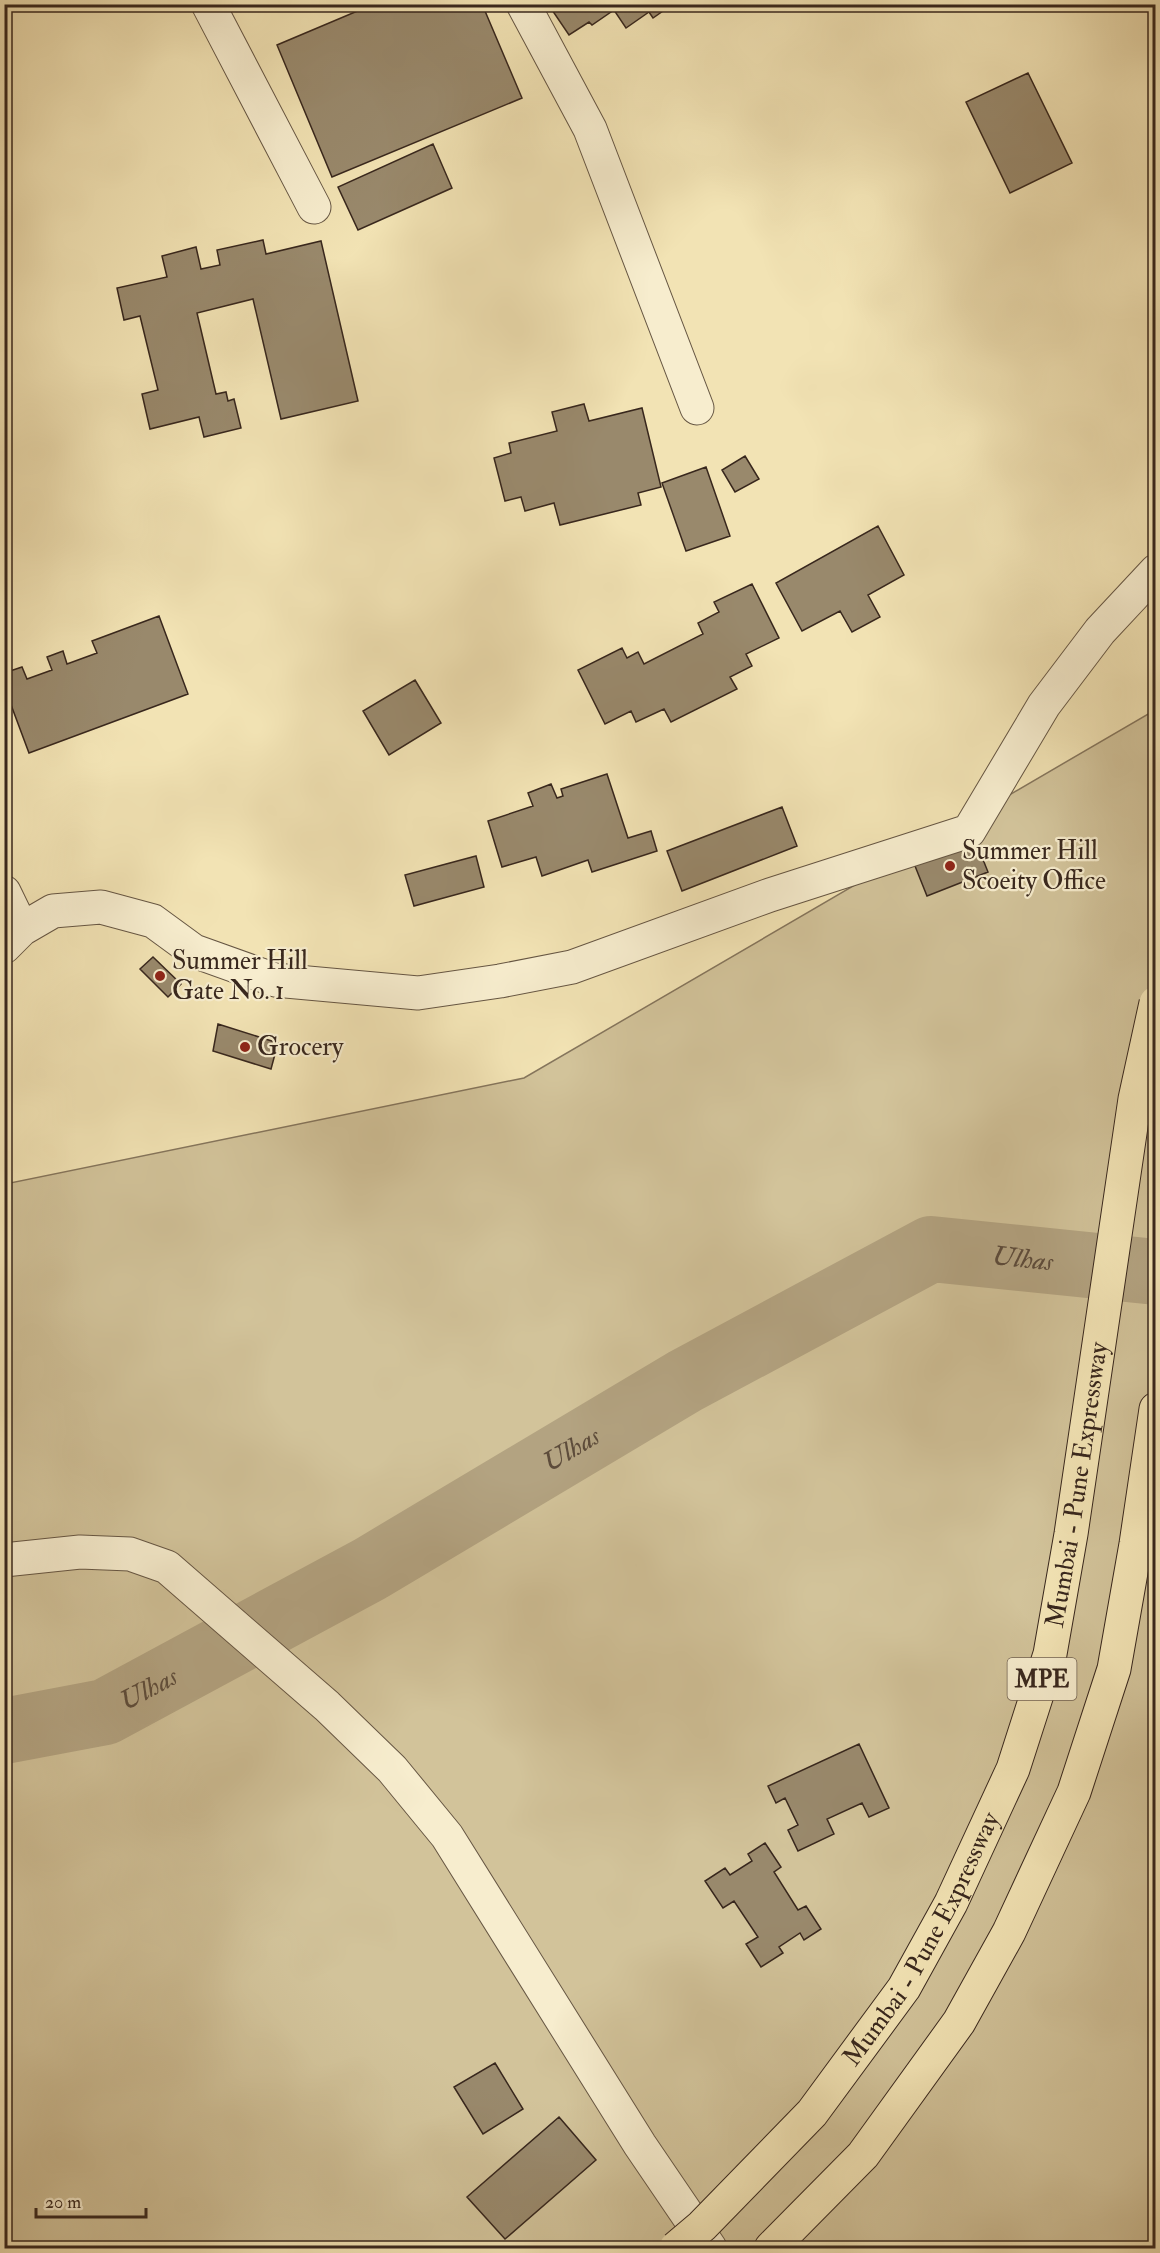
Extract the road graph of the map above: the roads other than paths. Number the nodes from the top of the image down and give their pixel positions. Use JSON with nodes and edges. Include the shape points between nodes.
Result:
{"nodes":[{"id":1,"x":208,"y":4,"type":"edge"},
{"id":2,"x":523,"y":4,"type":"edge"},
{"id":3,"x":314,"y":207,"type":"dead end"},
{"id":4,"x":697,"y":408,"type":"dead end"},
{"id":5,"x":1155,"y":571,"type":"edge"},
{"id":6,"x":4,"y":892,"type":"edge"},
{"id":7,"x":13,"y":938,"type":"edge"},
{"id":8,"x":1155,"y":1003,"type":"edge"},
{"id":9,"x":1155,"y":1409,"type":"edge"},
{"id":10,"x":4,"y":1560,"type":"edge"},
{"id":11,"x":676,"y":2248,"type":"edge"},
{"id":12,"x":710,"y":2248,"type":"edge"},
{"id":13,"x":771,"y":2248,"type":"edge"}],
"edges":[{"from":1,"to":3,"type":"street"},
{"from":2,"to":4,"type":"street","via":[[590,129]]},
{"from":5,"to":7,"type":"street","via":[[1100,631],[1044,705],[969,831],[771,895],[572,967],[418,993],[274,981],[194,951],[153,921],[101,907],[53,911]]},
{"from":6,"to":7,"type":"street"},
{"from":8,"to":11,"type":"highway","name":"Mumbai - Pune Expressway","number":"MPE","bridge":true,"via":[[1135,1099],[1050,1654],[1013,1769],[951,1903],[904,1988],[812,2113]]},
{"from":9,"to":13,"type":"highway","number":"MPE","via":[[1114,1669],[1069,1803],[1009,1932],[959,2022],[862,2155]]},
{"from":10,"to":12,"type":"street","via":[[80,1552],[130,1554],[167,1567],[327,1706],[392,1769],[447,1836],[640,2145]]}]}
